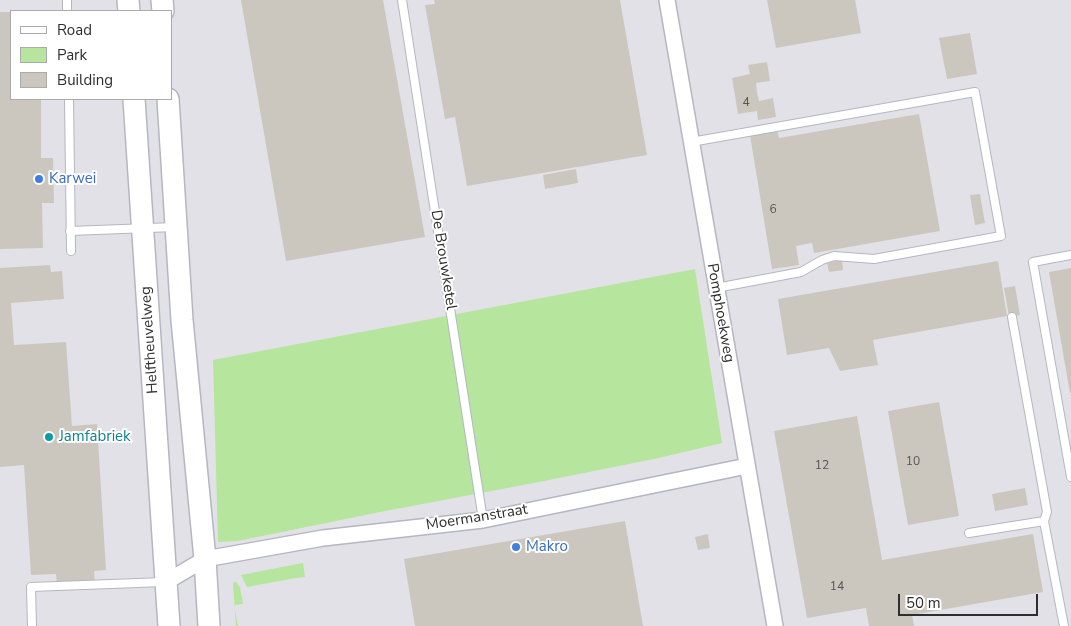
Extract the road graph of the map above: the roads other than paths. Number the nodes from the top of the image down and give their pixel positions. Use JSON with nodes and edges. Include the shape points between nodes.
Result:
{"nodes":[{"id":1,"x":402,"y":0,"type":"edge"},
{"id":2,"x":666,"y":0,"type":"edge"},
{"id":3,"x":69,"y":100,"type":"edge"},
{"id":4,"x":134,"y":100,"type":"edge"},
{"id":5,"x":168,"y":100,"type":"edge"},
{"id":6,"x":691,"y":142,"type":"junction"},
{"id":7,"x":176,"y":227,"type":"junction"},
{"id":8,"x":142,"y":228,"type":"junction"},
{"id":9,"x":70,"y":231,"type":"junction"},
{"id":10,"x":71,"y":251,"type":"dead end"},
{"id":11,"x":1071,"y":255,"type":"edge"},
{"id":12,"x":716,"y":288,"type":"junction"},
{"id":13,"x":1012,"y":317,"type":"dead end"},
{"id":14,"x":747,"y":466,"type":"junction"},
{"id":15,"x":1071,"y":477,"type":"edge"},
{"id":16,"x":483,"y":520,"type":"junction"},
{"id":17,"x":1044,"y":521,"type":"junction"},
{"id":18,"x":969,"y":533,"type":"dead end"},
{"id":19,"x":205,"y":559,"type":"junction"},
{"id":20,"x":166,"y":582,"type":"junction"},
{"id":21,"x":32,"y":626,"type":"edge"},
{"id":22,"x":169,"y":626,"type":"edge"},
{"id":23,"x":209,"y":626,"type":"edge"},
{"id":24,"x":775,"y":626,"type":"edge"},
{"id":25,"x":1064,"y":626,"type":"edge"}],
"edges":[{"from":1,"to":16,"type":"lane","name":"De Brouwketel"},
{"from":2,"to":6,"type":"street","name":"Pomphoekweg"},
{"from":3,"to":9,"type":"lane"},
{"from":4,"to":8,"type":"main road","name":"Helftheuvelweg"},
{"from":5,"to":7,"type":"main road"},
{"from":6,"to":12,"type":"street","name":"Pomphoekweg"},
{"from":6,"to":12,"type":"lane","via":[[975,92],[1001,236],[874,258],[834,256],[801,272]]},
{"from":7,"to":8,"type":"lane"},
{"from":7,"to":19,"type":"main road"},
{"from":8,"to":9,"type":"lane"},
{"from":8,"to":20,"type":"main road","name":"Helftheuvelweg"},
{"from":9,"to":10,"type":"lane"},
{"from":11,"to":15,"type":"lane","via":[[1033,262]]},
{"from":12,"to":14,"type":"street","name":"Pomphoekweg"},
{"from":13,"to":17,"type":"lane","via":[[1047,512]]},
{"from":14,"to":16,"type":"street","name":"Moermanstraat"},
{"from":14,"to":24,"type":"street","name":"Pomphoekweg"},
{"from":16,"to":19,"type":"street","name":"Moermanstraat","via":[[323,538]]},
{"from":17,"to":18,"type":"lane"},
{"from":17,"to":25,"type":"lane"},
{"from":19,"to":20,"type":"street"},
{"from":19,"to":23,"type":"main road"},
{"from":20,"to":21,"type":"lane","via":[[31,587]]},
{"from":20,"to":22,"type":"main road","name":"Helftheuvelweg"}]}
